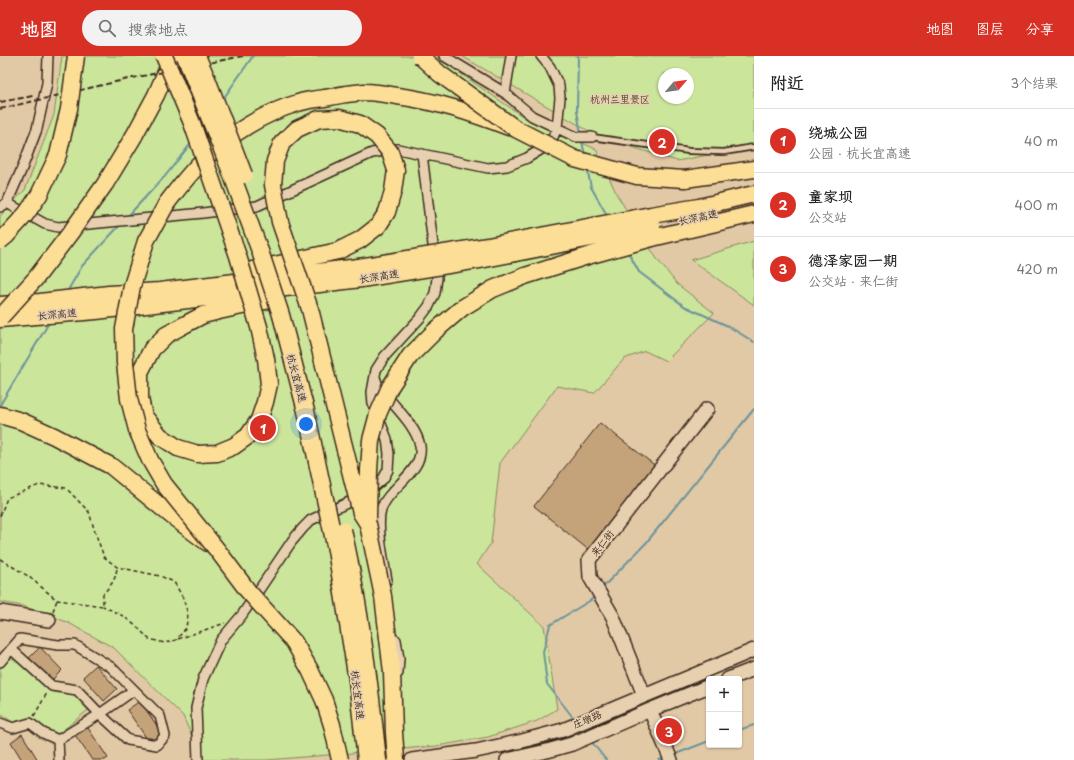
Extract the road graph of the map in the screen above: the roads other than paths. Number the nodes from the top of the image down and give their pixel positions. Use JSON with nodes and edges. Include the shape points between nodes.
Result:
{"nodes":[{"id":1,"x":48,"y":56,"type":"edge"},
{"id":2,"x":76,"y":56,"type":"edge"},
{"id":3,"x":164,"y":56,"type":"edge"},
{"id":4,"x":173,"y":56,"type":"edge"},
{"id":5,"x":185,"y":56,"type":"edge"},
{"id":6,"x":197,"y":56,"type":"edge"},
{"id":7,"x":420,"y":56,"type":"edge"},
{"id":8,"x":444,"y":56,"type":"edge"},
{"id":9,"x":511,"y":56,"type":"edge"},
{"id":10,"x":541,"y":56,"type":"edge"},
{"id":11,"x":505,"y":93,"type":"junction"},
{"id":12,"x":557,"y":128,"type":"junction"},
{"id":13,"x":516,"y":130,"type":"junction"},
{"id":14,"x":592,"y":137,"type":"joint"},
{"id":15,"x":754,"y":147,"type":"edge"},
{"id":16,"x":422,"y":154,"type":"junction"},
{"id":17,"x":754,"y":169,"type":"edge"},
{"id":18,"x":754,"y":194,"type":"edge"},
{"id":19,"x":3,"y":205,"type":"edge"},
{"id":20,"x":754,"y":205,"type":"edge"},
{"id":21,"x":754,"y":214,"type":"edge"},
{"id":22,"x":652,"y":227,"type":"junction"},
{"id":23,"x":0,"y":241,"type":"edge"},
{"id":24,"x":357,"y":275,"type":"junction"},
{"id":25,"x":160,"y":291,"type":"junction"},
{"id":26,"x":0,"y":305,"type":"edge"},
{"id":27,"x":0,"y":318,"type":"edge"},
{"id":28,"x":375,"y":377,"type":"junction"},
{"id":29,"x":707,"y":409,"type":"dead end"},
{"id":30,"x":0,"y":415,"type":"edge"},
{"id":31,"x":368,"y":524,"type":"junction"},
{"id":32,"x":218,"y":551,"type":"junction"},
{"id":33,"x":0,"y":612,"type":"edge"},
{"id":34,"x":49,"y":620,"type":"dead end"},
{"id":35,"x":11,"y":649,"type":"junction"},
{"id":36,"x":754,"y":650,"type":"edge"},
{"id":37,"x":0,"y":662,"type":"edge"},
{"id":38,"x":754,"y":669,"type":"edge"},
{"id":39,"x":736,"y":676,"type":"edge"},
{"id":40,"x":706,"y":687,"type":"edge"},
{"id":41,"x":134,"y":690,"type":"junction"},
{"id":42,"x":644,"y":695,"type":"junction"},
{"id":43,"x":650,"y":710,"type":"junction"},
{"id":44,"x":100,"y":714,"type":"junction"},
{"id":45,"x":0,"y":723,"type":"edge"},
{"id":46,"x":58,"y":740,"type":"junction"},
{"id":47,"x":58,"y":760,"type":"edge"},
{"id":48,"x":198,"y":760,"type":"edge"},
{"id":49,"x":340,"y":760,"type":"edge"},
{"id":50,"x":366,"y":760,"type":"edge"},
{"id":51,"x":378,"y":760,"type":"edge"},
{"id":52,"x":396,"y":760,"type":"edge"},
{"id":53,"x":401,"y":760,"type":"edge"},
{"id":54,"x":412,"y":760,"type":"edge"},
{"id":55,"x":507,"y":760,"type":"edge"},
{"id":56,"x":671,"y":760,"type":"edge"}],
"edges":[{"from":1,"to":19,"type":"street","via":[[46,83],[37,129],[22,171]]},
{"from":2,"to":23,"type":"highway","bridge":true,"via":[[69,109],[58,155],[39,195],[26,214]]},
{"from":3,"to":24,"type":"highway","bridge":true,"via":[[192,123],[238,256],[259,326],[269,384],[259,420],[248,436],[234,446],[217,453],[198,454],[178,448],[160,436],[144,416],[140,399],[140,372],[152,349],[166,335],[203,316],[219,311],[313,291]]},
{"from":4,"to":27,"type":"highway","bridge":true,"via":[[156,95],[105,184],[36,278]]},
{"from":5,"to":50,"type":"highway","name":"杭长宜高速","bridge":true,"via":[[260,251],[306,411],[336,550],[357,680]]},
{"from":6,"to":51,"type":"highway","name":"杭长宜高速","bridge":true,"via":[[271,251],[318,413],[348,550],[361,624]]},
{"from":7,"to":13,"type":"highway","bridge":true,"via":[[440,74]]},
{"from":8,"to":11,"type":"street"},
{"from":9,"to":11,"type":"street"},
{"from":10,"to":12,"type":"street","via":[[550,67],[559,86]]},
{"from":11,"to":12,"type":"street","via":[[532,116]]},
{"from":12,"to":14,"type":"street","via":[[576,137]]},
{"from":12,"to":16,"type":"street","via":[[550,144],[507,166],[488,168]]},
{"from":13,"to":17,"type":"highway","bridge":true,"via":[[575,158],[637,176],[686,179]]},
{"from":13,"to":32,"type":"highway","bridge":true,"via":[[462,110],[384,94],[343,94],[298,103],[249,124],[226,140],[205,158],[167,203],[146,242],[132,286],[124,329],[128,399],[137,430],[164,484]]},
{"from":14,"to":15,"type":"lane","via":[[689,150],[724,152]]},
{"from":16,"to":19,"type":"street","via":[[398,149],[372,153],[257,206],[203,213],[58,227],[45,224]]},
{"from":16,"to":28,"type":"street","via":[[437,278],[435,293],[420,318],[385,356],[376,370]]},
{"from":18,"to":22,"type":"highway","name":"长深高速","via":[[699,207]]},
{"from":20,"to":22,"type":"highway","name":"长深高速"},
{"from":21,"to":22,"type":"highway"},
{"from":22,"to":24,"type":"highway","name":"长深高速","bridge":true,"via":[[485,259]]},
{"from":22,"to":31,"type":"highway","bridge":true,"via":[[591,255],[493,289],[462,308],[410,356],[390,387],[378,414],[371,440]]},
{"from":24,"to":25,"type":"highway","name":"长深高速"},
{"from":24,"to":27,"type":"highway","name":"长深高速","via":[[96,311]]},
{"from":25,"to":26,"type":"highway","name":"长深高速"},
{"from":25,"to":31,"type":"highway","bridge":true,"via":[[338,251],[360,240],[378,226],[387,212],[393,191],[396,170],[390,152],[377,136],[360,124],[339,118],[319,119],[297,129],[282,143],[275,161],[273,185],[280,222],[310,309],[361,514]]},
{"from":28,"to":48,"type":"street","via":[[373,404],[388,439],[388,470],[383,479],[366,494],[312,520],[303,528],[242,615],[221,640],[203,679],[196,708]]},
{"from":28,"to":53,"type":"street","via":[[380,390],[415,433],[420,446],[415,467],[387,498],[381,509],[380,518],[399,659],[396,715]]},
{"from":29,"to":42,"type":"main road","name":"来仁街","via":[[589,560],[590,577],[594,587],[613,617]]},
{"from":30,"to":32,"type":"highway","bridge":true,"via":[[21,421],[54,436],[111,466]]},
{"from":31,"to":52,"type":"highway","bridge":true,"via":[[383,596],[392,672]]},
{"from":32,"to":49,"type":"highway","bridge":true,"via":[[248,591],[294,642],[324,700]]},
{"from":33,"to":34,"type":"main road"},
{"from":35,"to":37,"type":"street"},
{"from":35,"to":41,"type":"street","via":[[20,639],[75,645],[111,667]]},
{"from":35,"to":44,"type":"street","via":[[52,686],[77,690]]},
{"from":36,"to":42,"type":"main road","name":"庄墩路"},
{"from":38,"to":39,"type":"main road"},
{"from":40,"to":43,"type":"main road","name":"庄墩路"},
{"from":41,"to":44,"type":"street"},
{"from":41,"to":44,"type":"street","via":[[160,716],[165,736],[157,745],[128,740]]},
{"from":42,"to":54,"type":"main road","name":"庄墩路","via":[[563,730],[476,751]]},
{"from":43,"to":55,"type":"main road","name":"庄墩路","via":[[572,744]]},
{"from":43,"to":56,"type":"main road"},
{"from":44,"to":46,"type":"street"},
{"from":45,"to":46,"type":"street","via":[[13,728],[30,723]]},
{"from":46,"to":47,"type":"street"}]}
